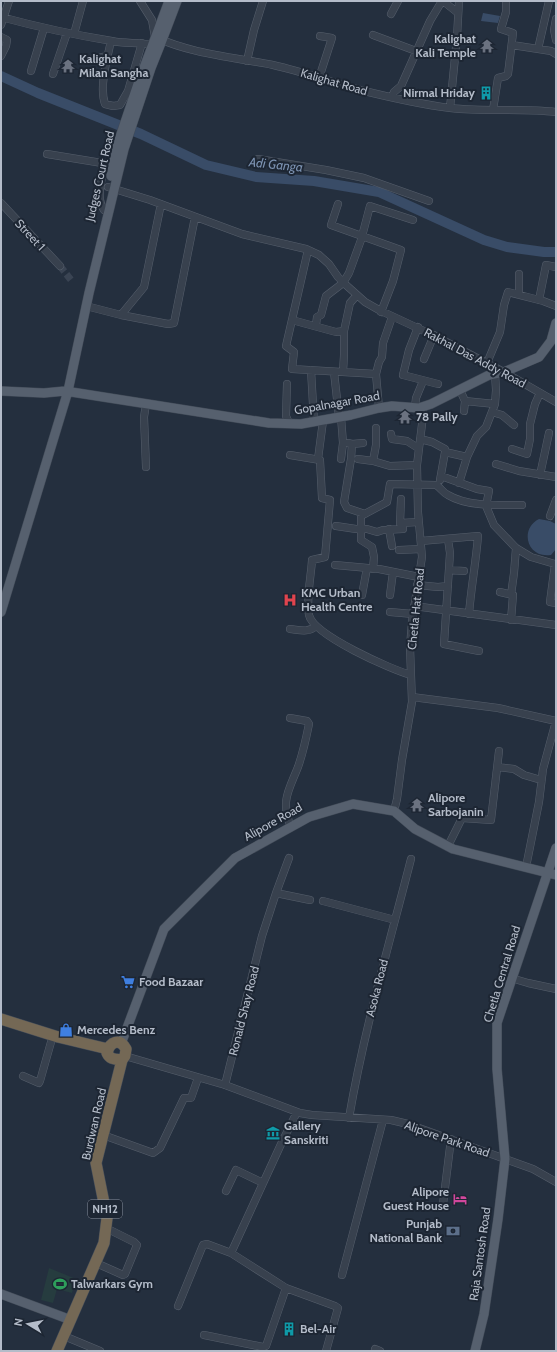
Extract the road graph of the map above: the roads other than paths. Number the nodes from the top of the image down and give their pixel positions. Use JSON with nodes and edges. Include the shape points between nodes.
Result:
{"nodes":[{"id":1,"x":9,"y":1,"type":"edge"},
{"id":2,"x":83,"y":1,"type":"edge"},
{"id":3,"x":140,"y":1,"type":"edge"},
{"id":4,"x":169,"y":1,"type":"edge"},
{"id":5,"x":176,"y":1,"type":"edge"},
{"id":6,"x":263,"y":1,"type":"edge"},
{"id":7,"x":398,"y":1,"type":"edge"},
{"id":8,"x":443,"y":1,"type":"edge"},
{"id":9,"x":459,"y":1,"type":"edge"},
{"id":10,"x":505,"y":1,"type":"edge"},
{"id":11,"x":548,"y":1,"type":"edge"},
{"id":12,"x":458,"y":13,"type":"junction"},
{"id":13,"x":391,"y":14,"type":"dead end"},
{"id":14,"x":556,"y":19,"type":"edge"},
{"id":15,"x":2,"y":20,"type":"edge"},
{"id":16,"x":44,"y":28,"type":"junction"},
{"id":17,"x":71,"y":33,"type":"junction"},
{"id":18,"x":373,"y":35,"type":"dead end"},
{"id":19,"x":320,"y":36,"type":"dead end"},
{"id":20,"x":1,"y":37,"type":"edge"},
{"id":21,"x":556,"y":40,"type":"edge"},
{"id":22,"x":112,"y":41,"type":"junction"},
{"id":23,"x":156,"y":41,"type":"junction"},
{"id":24,"x":142,"y":43,"type":"junction"},
{"id":25,"x":512,"y":46,"type":"junction"},
{"id":26,"x":538,"y":49,"type":"junction"},
{"id":27,"x":416,"y":51,"type":"junction"},
{"id":28,"x":556,"y":54,"type":"edge"},
{"id":29,"x":1,"y":56,"type":"edge"},
{"id":30,"x":108,"y":56,"type":"junction"},
{"id":31,"x":85,"y":60,"type":"dead end"},
{"id":32,"x":247,"y":60,"type":"junction"},
{"id":33,"x":30,"y":71,"type":"dead end"},
{"id":34,"x":53,"y":74,"type":"dead end"},
{"id":35,"x":319,"y":78,"type":"junction"},
{"id":36,"x":392,"y":98,"type":"junction"},
{"id":37,"x":450,"y":108,"type":"junction"},
{"id":38,"x":493,"y":110,"type":"junction"},
{"id":39,"x":556,"y":112,"type":"edge"},
{"id":40,"x":48,"y":154,"type":"dead end"},
{"id":41,"x":258,"y":159,"type":"dead end"},
{"id":42,"x":112,"y":190,"type":"junction"},
{"id":43,"x":429,"y":200,"type":"dead end"},
{"id":44,"x":1,"y":203,"type":"edge"},
{"id":45,"x":161,"y":204,"type":"junction"},
{"id":46,"x":338,"y":204,"type":"dead end"},
{"id":47,"x":104,"y":210,"type":"junction"},
{"id":48,"x":195,"y":217,"type":"junction"},
{"id":49,"x":413,"y":220,"type":"dead end"},
{"id":50,"x":362,"y":237,"type":"junction"},
{"id":51,"x":308,"y":250,"type":"junction"},
{"id":52,"x":60,"y":266,"type":"tunnel mouth"},
{"id":53,"x":556,"y":267,"type":"edge"},
{"id":54,"x":519,"y":274,"type":"dead end"},
{"id":55,"x":343,"y":283,"type":"junction"},
{"id":56,"x":519,"y":294,"type":"junction"},
{"id":57,"x":357,"y":295,"type":"junction"},
{"id":58,"x":539,"y":300,"type":"junction"},
{"id":59,"x":86,"y":306,"type":"junction"},
{"id":60,"x":556,"y":306,"type":"edge"},
{"id":61,"x":381,"y":312,"type":"junction"},
{"id":62,"x":121,"y":315,"type":"junction"},
{"id":63,"x":392,"y":317,"type":"junction"},
{"id":64,"x":292,"y":320,"type":"junction"},
{"id":65,"x":556,"y":323,"type":"edge"},
{"id":66,"x":316,"y":325,"type":"junction"},
{"id":67,"x":418,"y":327,"type":"junction"},
{"id":68,"x":344,"y":331,"type":"junction"},
{"id":69,"x":434,"y":335,"type":"junction"},
{"id":70,"x":424,"y":359,"type":"dead end"},
{"id":71,"x":487,"y":363,"type":"junction"},
{"id":72,"x":310,"y":370,"type":"junction"},
{"id":73,"x":334,"y":372,"type":"junction"},
{"id":74,"x":343,"y":372,"type":"junction"},
{"id":75,"x":499,"y":373,"type":"junction"},
{"id":76,"x":376,"y":374,"type":"junction"},
{"id":77,"x":423,"y":381,"type":"junction"},
{"id":78,"x":287,"y":384,"type":"dead end"},
{"id":79,"x":438,"y":384,"type":"dead end"},
{"id":80,"x":460,"y":390,"type":"junction"},
{"id":81,"x":1,"y":391,"type":"edge"},
{"id":82,"x":66,"y":391,"type":"junction"},
{"id":83,"x":540,"y":393,"type":"junction"},
{"id":84,"x":465,"y":400,"type":"junction"},
{"id":85,"x":556,"y":402,"type":"edge"},
{"id":86,"x":146,"y":404,"type":"junction"},
{"id":87,"x":495,"y":404,"type":"junction"},
{"id":88,"x":418,"y":407,"type":"junction"},
{"id":89,"x":379,"y":408,"type":"junction"},
{"id":90,"x":464,"y":411,"type":"dead end"},
{"id":91,"x":492,"y":412,"type":"junction"},
{"id":92,"x":340,"y":417,"type":"junction"},
{"id":93,"x":319,"y":421,"type":"junction"},
{"id":94,"x":289,"y":424,"type":"junction"},
{"id":95,"x":514,"y":425,"type":"dead end"},
{"id":96,"x":376,"y":428,"type":"dead end"},
{"id":97,"x":548,"y":433,"type":"dead end"},
{"id":98,"x":391,"y":434,"type":"dead end"},
{"id":99,"x":420,"y":438,"type":"junction"},
{"id":100,"x":343,"y":441,"type":"junction"},
{"id":101,"x":364,"y":443,"type":"dead end"},
{"id":102,"x":352,"y":444,"type":"junction"},
{"id":103,"x":418,"y":448,"type":"junction"},
{"id":104,"x":512,"y":449,"type":"dead end"},
{"id":105,"x":445,"y":452,"type":"junction"},
{"id":106,"x":290,"y":455,"type":"dead end"},
{"id":107,"x":467,"y":457,"type":"junction"},
{"id":108,"x":318,"y":459,"type":"junction"},
{"id":109,"x":340,"y":459,"type":"dead end"},
{"id":110,"x":358,"y":459,"type":"dead end"},
{"id":111,"x":373,"y":461,"type":"junction"},
{"id":112,"x":496,"y":464,"type":"dead end"},
{"id":113,"x":417,"y":465,"type":"junction"},
{"id":114,"x":146,"y":467,"type":"dead end"},
{"id":115,"x":540,"y":475,"type":"junction"},
{"id":116,"x":441,"y":476,"type":"junction"},
{"id":117,"x":556,"y":477,"type":"edge"},
{"id":118,"x":459,"y":483,"type":"junction"},
{"id":119,"x":417,"y":484,"type":"junction"},
{"id":120,"x":438,"y":486,"type":"junction"},
{"id":121,"x":401,"y":499,"type":"dead end"},
{"id":122,"x":556,"y":500,"type":"edge"},
{"id":123,"x":522,"y":505,"type":"dead end"},
{"id":124,"x":486,"y":506,"type":"junction"},
{"id":125,"x":555,"y":508,"type":"edge"},
{"id":126,"x":365,"y":514,"type":"junction"},
{"id":127,"x":550,"y":516,"type":"dead end"},
{"id":128,"x":419,"y":522,"type":"junction"},
{"id":129,"x":404,"y":523,"type":"junction"},
{"id":130,"x":336,"y":526,"type":"dead end"},
{"id":131,"x":361,"y":529,"type":"junction"},
{"id":132,"x":389,"y":529,"type":"junction"},
{"id":133,"x":448,"y":539,"type":"junction"},
{"id":134,"x":421,"y":541,"type":"junction"},
{"id":135,"x":392,"y":546,"type":"dead end"},
{"id":136,"x":516,"y":548,"type":"junction"},
{"id":137,"x":421,"y":549,"type":"junction"},
{"id":138,"x":399,"y":550,"type":"dead end"},
{"id":139,"x":555,"y":561,"type":"edge"},
{"id":140,"x":335,"y":565,"type":"dead end"},
{"id":141,"x":370,"y":568,"type":"junction"},
{"id":142,"x":449,"y":570,"type":"junction"},
{"id":143,"x":464,"y":571,"type":"dead end"},
{"id":144,"x":393,"y":572,"type":"junction"},
{"id":145,"x":418,"y":581,"type":"junction"},
{"id":146,"x":448,"y":586,"type":"junction"},
{"id":147,"x":500,"y":592,"type":"dead end"},
{"id":148,"x":1,"y":594,"type":"edge"},
{"id":149,"x":362,"y":595,"type":"dead end"},
{"id":150,"x":390,"y":595,"type":"dead end"},
{"id":151,"x":511,"y":595,"type":"junction"},
{"id":152,"x":556,"y":604,"type":"edge"},
{"id":153,"x":414,"y":606,"type":"junction"},
{"id":154,"x":447,"y":611,"type":"junction"},
{"id":155,"x":1,"y":612,"type":"edge"},
{"id":156,"x":390,"y":612,"type":"dead end"},
{"id":157,"x":413,"y":614,"type":"junction"},
{"id":158,"x":469,"y":614,"type":"junction"},
{"id":159,"x":511,"y":620,"type":"junction"},
{"id":160,"x":556,"y":625,"type":"edge"},
{"id":161,"x":316,"y":626,"type":"junction"},
{"id":162,"x":290,"y":629,"type":"dead end"},
{"id":163,"x":479,"y":651,"type":"dead end"},
{"id":164,"x":411,"y":675,"type":"junction"},
{"id":165,"x":412,"y":697,"type":"junction"},
{"id":166,"x":290,"y":718,"type":"dead end"},
{"id":167,"x":556,"y":721,"type":"edge"},
{"id":168,"x":499,"y":751,"type":"dead end"},
{"id":169,"x":497,"y":767,"type":"junction"},
{"id":170,"x":541,"y":780,"type":"junction"},
{"id":171,"x":394,"y":811,"type":"junction"},
{"id":172,"x":291,"y":827,"type":"junction"},
{"id":173,"x":448,"y":846,"type":"junction"},
{"id":174,"x":556,"y":848,"type":"edge"},
{"id":175,"x":290,"y":858,"type":"dead end"},
{"id":176,"x":411,"y":859,"type":"dead end"},
{"id":177,"x":526,"y":867,"type":"junction"},
{"id":178,"x":552,"y":874,"type":"edge"},
{"id":179,"x":276,"y":893,"type":"junction"},
{"id":180,"x":310,"y":900,"type":"dead end"},
{"id":181,"x":323,"y":901,"type":"dead end"},
{"id":182,"x":395,"y":920,"type":"junction"},
{"id":183,"x":512,"y":978,"type":"junction"},
{"id":184,"x":556,"y":989,"type":"edge"},
{"id":185,"x":1,"y":1019,"type":"edge"},
{"id":186,"x":53,"y":1035,"type":"junction"},
{"id":187,"x":121,"y":1044,"type":"junction"},
{"id":188,"x":108,"y":1049,"type":"junction"},
{"id":189,"x":124,"y":1058,"type":"junction"},
{"id":190,"x":23,"y":1076,"type":"dead end"},
{"id":191,"x":198,"y":1078,"type":"junction"},
{"id":192,"x":225,"y":1085,"type":"junction"},
{"id":193,"x":297,"y":1112,"type":"junction"},
{"id":194,"x":349,"y":1118,"type":"junction"},
{"id":195,"x":383,"y":1120,"type":"junction"},
{"id":196,"x":103,"y":1135,"type":"junction"},
{"id":197,"x":451,"y":1140,"type":"junction"},
{"id":198,"x":505,"y":1158,"type":"junction"},
{"id":199,"x":556,"y":1182,"type":"edge"},
{"id":200,"x":263,"y":1183,"type":"junction"},
{"id":201,"x":226,"y":1190,"type":"dead end"},
{"id":202,"x":443,"y":1204,"type":"dead end"},
{"id":203,"x":106,"y":1230,"type":"junction"},
{"id":204,"x":231,"y":1253,"type":"junction"},
{"id":205,"x":96,"y":1263,"type":"junction"},
{"id":206,"x":342,"y":1275,"type":"dead end"},
{"id":207,"x":286,"y":1288,"type":"junction"},
{"id":208,"x":1,"y":1294,"type":"edge"},
{"id":209,"x":178,"y":1306,"type":"dead end"},
{"id":210,"x":71,"y":1320,"type":"junction"},
{"id":211,"x":204,"y":1335,"type":"dead end"},
{"id":212,"x":64,"y":1336,"type":"junction"},
{"id":213,"x":57,"y":1351,"type":"edge"},
{"id":214,"x":100,"y":1351,"type":"edge"},
{"id":215,"x":326,"y":1351,"type":"edge"},
{"id":216,"x":475,"y":1351,"type":"edge"}],
"edges":[{"from":1,"to":15,"type":"street"},
{"from":2,"to":17,"type":"street"},
{"from":3,"to":23,"type":"street","via":[[152,20]]},
{"from":4,"to":23,"type":"main road"},
{"from":5,"to":23,"type":"main road"},
{"from":6,"to":32,"type":"street"},
{"from":7,"to":13,"type":"street"},
{"from":8,"to":12,"type":"street"},
{"from":8,"to":27,"type":"street"},
{"from":9,"to":12,"type":"street"},
{"from":10,"to":25,"type":"street","via":[[506,12],[501,30],[513,33]]},
{"from":11,"to":26,"type":"street"},
{"from":12,"to":37,"type":"street"},
{"from":14,"to":21,"type":"street"},
{"from":15,"to":16,"type":"street","name":"Kalighat Road"},
{"from":16,"to":17,"type":"street","name":"Kalighat Road"},
{"from":16,"to":33,"type":"street"},
{"from":17,"to":22,"type":"street","name":"Kalighat Road"},
{"from":17,"to":34,"type":"street"},
{"from":18,"to":27,"type":"street"},
{"from":19,"to":35,"type":"street","via":[[332,38]]},
{"from":20,"to":29,"type":"street","via":[[7,40]]},
{"from":22,"to":24,"type":"street","name":"Kalighat Road"},
{"from":22,"to":30,"type":"street"},
{"from":23,"to":24,"type":"street","name":"Kalighat Road"},
{"from":23,"to":32,"type":"street","name":"Kalighat Road","via":[[218,56]]},
{"from":23,"to":42,"type":"main road","name":"Judges Court Road","via":[[120,148]]},
{"from":24,"to":30,"type":"street","via":[[128,91],[120,105],[106,104],[103,97]]},
{"from":25,"to":26,"type":"street"},
{"from":25,"to":38,"type":"street","via":[[508,74],[498,78]]},
{"from":26,"to":28,"type":"street"},
{"from":27,"to":36,"type":"street","via":[[401,86]]},
{"from":30,"to":31,"type":"street"},
{"from":32,"to":35,"type":"street","name":"Kalighat Road"},
{"from":35,"to":36,"type":"street","name":"Kalighat Road"},
{"from":36,"to":37,"type":"street","name":"Kalighat Road"},
{"from":37,"to":38,"type":"street","name":"Kalighat Road"},
{"from":38,"to":39,"type":"street","name":"Kalighat Road"},
{"from":40,"to":47,"type":"street","via":[[102,163],[99,204]]},
{"from":41,"to":43,"type":"street","via":[[364,178]]},
{"from":42,"to":45,"type":"street","name":"Rakhal Das Addy Road"},
{"from":42,"to":47,"type":"main road","name":"Judges Court Road"},
{"from":42,"to":59,"type":"main road"},
{"from":44,"to":52,"type":"street","name":"Street 1"},
{"from":45,"to":48,"type":"street","name":"Rakhal Das Addy Road"},
{"from":45,"to":62,"type":"street","via":[[144,287]]},
{"from":46,"to":50,"type":"street","via":[[331,225]]},
{"from":47,"to":82,"type":"main road","name":"Judges Court Road"},
{"from":48,"to":51,"type":"street","name":"Rakhal Das Addy Road","via":[[242,234]]},
{"from":48,"to":62,"type":"street","via":[[174,323]]},
{"from":49,"to":50,"type":"street","via":[[371,206]]},
{"from":50,"to":55,"type":"street"},
{"from":50,"to":61,"type":"street","via":[[401,250]]},
{"from":51,"to":55,"type":"street","name":"Rakhal Das Addy Road","via":[[329,264]]},
{"from":51,"to":64,"type":"street"},
{"from":53,"to":58,"type":"street","via":[[546,265]]},
{"from":54,"to":56,"type":"street"},
{"from":55,"to":57,"type":"street","name":"Rakhal Das Addy Road"},
{"from":55,"to":66,"type":"street","via":[[326,296]]},
{"from":56,"to":58,"type":"street"},
{"from":56,"to":71,"type":"street","via":[[508,292],[500,332]]},
{"from":57,"to":61,"type":"street","name":"Rakhal Das Addy Road"},
{"from":57,"to":68,"type":"street","via":[[350,303]]},
{"from":58,"to":60,"type":"street"},
{"from":59,"to":62,"type":"street"},
{"from":59,"to":82,"type":"main road"},
{"from":61,"to":63,"type":"street","name":"Rakhal Das Addy Road"},
{"from":63,"to":67,"type":"street","name":"Rakhal Das Addy Road"},
{"from":63,"to":76,"type":"street"},
{"from":64,"to":66,"type":"street"},
{"from":64,"to":72,"type":"street","via":[[286,346],[294,352],[292,369]]},
{"from":65,"to":75,"type":"main road","name":"Gopalnagar Road","via":[[551,341],[539,357]]},
{"from":66,"to":68,"type":"street","via":[[336,332]]},
{"from":67,"to":69,"type":"street","name":"Rakhal Das Addy Road"},
{"from":67,"to":77,"type":"street","via":[[403,375]]},
{"from":68,"to":74,"type":"street"},
{"from":69,"to":70,"type":"street"},
{"from":69,"to":71,"type":"street","name":"Rakhal Das Addy Road"},
{"from":71,"to":75,"type":"street","name":"Rakhal Das Addy Road"},
{"from":72,"to":73,"type":"street"},
{"from":72,"to":93,"type":"street"},
{"from":73,"to":74,"type":"street"},
{"from":73,"to":92,"type":"street"},
{"from":74,"to":76,"type":"street"},
{"from":75,"to":80,"type":"main road","name":"Gopalnagar Road","via":[[489,375]]},
{"from":75,"to":83,"type":"street","name":"Rakhal Das Addy Road"},
{"from":75,"to":87,"type":"street"},
{"from":76,"to":89,"type":"street"},
{"from":77,"to":79,"type":"street"},
{"from":77,"to":88,"type":"street","name":"Chetla Hat Road","via":[[416,398]]},
{"from":78,"to":94,"type":"street","via":[[286,416]]},
{"from":80,"to":84,"type":"street"},
{"from":80,"to":88,"type":"main road","name":"Gopalnagar Road","via":[[431,404]]},
{"from":81,"to":82,"type":"main road","name":"Gopalnagar Road"},
{"from":82,"to":86,"type":"main road","name":"Gopalnagar Road"},
{"from":82,"to":148,"type":"main road"},
{"from":82,"to":155,"type":"main road"},
{"from":83,"to":85,"type":"street","name":"Rakhal Das Addy Road"},
{"from":83,"to":104,"type":"street","via":[[530,424],[527,454]]},
{"from":84,"to":87,"type":"street"},
{"from":84,"to":90,"type":"street"},
{"from":86,"to":94,"type":"main road","name":"Gopalnagar Road"},
{"from":86,"to":114,"type":"street"},
{"from":87,"to":91,"type":"street"},
{"from":88,"to":89,"type":"main road","name":"Gopalnagar Road"},
{"from":88,"to":99,"type":"street","name":"Chetla Hat Road","via":[[423,416]]},
{"from":89,"to":92,"type":"main road","name":"Gopalnagar Road"},
{"from":91,"to":95,"type":"street","via":[[502,415]]},
{"from":91,"to":107,"type":"street","via":[[486,427],[477,436]]},
{"from":92,"to":93,"type":"main road","name":"Gopalnagar Road"},
{"from":92,"to":100,"type":"street"},
{"from":93,"to":94,"type":"main road","name":"Gopalnagar Road"},
{"from":93,"to":108,"type":"street"},
{"from":96,"to":111,"type":"street"},
{"from":97,"to":115,"type":"street"},
{"from":98,"to":103,"type":"street","via":[[392,439],[407,442]]},
{"from":99,"to":103,"type":"street","name":"Chetla Hat Road"},
{"from":99,"to":105,"type":"street","via":[[432,442]]},
{"from":100,"to":102,"type":"street"},
{"from":100,"to":109,"type":"street"},
{"from":101,"to":102,"type":"street"},
{"from":102,"to":126,"type":"street","via":[[344,502],[347,508]]},
{"from":103,"to":113,"type":"street","name":"Chetla Hat Road"},
{"from":105,"to":107,"type":"street"},
{"from":105,"to":116,"type":"street"},
{"from":106,"to":108,"type":"street"},
{"from":107,"to":118,"type":"street"},
{"from":108,"to":161,"type":"street","via":[[322,498],[330,500],[325,557],[312,560],[309,603],[310,617]]},
{"from":110,"to":111,"type":"street"},
{"from":111,"to":113,"type":"street","via":[[390,466]]},
{"from":112,"to":115,"type":"street"},
{"from":113,"to":119,"type":"street","name":"Chetla Hat Road"},
{"from":115,"to":117,"type":"street"},
{"from":116,"to":118,"type":"street"},
{"from":116,"to":120,"type":"street"},
{"from":118,"to":124,"type":"street","via":[[489,491]]},
{"from":119,"to":120,"type":"street"},
{"from":119,"to":126,"type":"street","via":[[390,484],[387,502]]},
{"from":119,"to":128,"type":"street","name":"Chetla Hat Road"},
{"from":120,"to":124,"type":"street","via":[[455,499]]},
{"from":121,"to":129,"type":"street","via":[[400,522]]},
{"from":122,"to":125,"type":"street"},
{"from":123,"to":124,"type":"street"},
{"from":124,"to":136,"type":"street","via":[[494,525]]},
{"from":125,"to":127,"type":"street"},
{"from":126,"to":131,"type":"street","via":[[361,516]]},
{"from":128,"to":129,"type":"street"},
{"from":128,"to":134,"type":"street","name":"Chetla Hat Road"},
{"from":129,"to":132,"type":"street","via":[[403,529]]},
{"from":130,"to":131,"type":"street"},
{"from":131,"to":132,"type":"street","via":[[377,532]]},
{"from":131,"to":141,"type":"street","via":[[361,540],[372,547],[374,558]]},
{"from":132,"to":135,"type":"street"},
{"from":133,"to":134,"type":"street"},
{"from":133,"to":142,"type":"street"},
{"from":133,"to":158,"type":"street","via":[[478,536]]},
{"from":134,"to":137,"type":"street","name":"Chetla Hat Road"},
{"from":136,"to":139,"type":"street","via":[[531,557]]},
{"from":136,"to":151,"type":"street"},
{"from":137,"to":138,"type":"street"},
{"from":137,"to":145,"type":"street","name":"Chetla Hat Road"},
{"from":139,"to":152,"type":"street","via":[[550,602]]},
{"from":140,"to":141,"type":"street"},
{"from":141,"to":144,"type":"street"},
{"from":141,"to":149,"type":"street"},
{"from":142,"to":143,"type":"street"},
{"from":142,"to":146,"type":"street"},
{"from":144,"to":145,"type":"street"},
{"from":144,"to":150,"type":"street"},
{"from":145,"to":146,"type":"street","via":[[438,587]]},
{"from":145,"to":153,"type":"street","name":"Chetla Hat Road"},
{"from":146,"to":154,"type":"street"},
{"from":147,"to":151,"type":"street"},
{"from":151,"to":159,"type":"street"},
{"from":153,"to":154,"type":"street"},
{"from":153,"to":157,"type":"street","name":"Chetla Hat Road"},
{"from":154,"to":158,"type":"street"},
{"from":154,"to":163,"type":"street","via":[[444,644]]},
{"from":156,"to":157,"type":"street"},
{"from":157,"to":164,"type":"street","name":"Chetla Hat Road"},
{"from":158,"to":159,"type":"street"},
{"from":159,"to":160,"type":"street"},
{"from":161,"to":162,"type":"street","via":[[305,631]]},
{"from":161,"to":164,"type":"street","via":[[382,664]]},
{"from":164,"to":165,"type":"street","name":"Chetla Hat Road"},
{"from":165,"to":167,"type":"street","via":[[498,708]]},
{"from":165,"to":171,"type":"street","name":"Chetla Hat Road"},
{"from":166,"to":172,"type":"street","via":[[309,724],[305,747],[287,798],[286,814]]},
{"from":167,"to":170,"type":"street"},
{"from":168,"to":169,"type":"street"},
{"from":169,"to":170,"type":"street","via":[[514,769]]},
{"from":169,"to":173,"type":"street","via":[[491,820],[462,818]]},
{"from":170,"to":177,"type":"street"},
{"from":171,"to":172,"type":"main road","name":"Alipore Road","via":[[352,804],[309,817]]},
{"from":171,"to":173,"type":"main road","via":[[415,829]]},
{"from":172,"to":187,"type":"main road","name":"Alipore Road","via":[[235,858],[164,929]]},
{"from":173,"to":177,"type":"main road"},
{"from":174,"to":178,"type":"main road","name":"Chetla Central Road"},
{"from":175,"to":179,"type":"street","name":"Ronald Shay Road"},
{"from":176,"to":182,"type":"street","name":"Asoka Road"},
{"from":177,"to":178,"type":"main road"},
{"from":178,"to":183,"type":"main road","name":"Chetla Central Road"},
{"from":179,"to":180,"type":"street"},
{"from":179,"to":192,"type":"street","name":"Ronald Shay Road","via":[[262,936]]},
{"from":181,"to":182,"type":"street"},
{"from":182,"to":194,"type":"street","name":"Asoka Road","via":[[356,1075]]},
{"from":183,"to":184,"type":"street"},
{"from":183,"to":198,"type":"main road","name":"Chetla Central Road","via":[[497,1023],[497,1069]]},
{"from":185,"to":186,"type":"highway"},
{"from":186,"to":188,"type":"highway"},
{"from":186,"to":190,"type":"street","via":[[40,1082]]},
{"from":187,"to":188,"type":"highway","via":[[113,1043]]},
{"from":187,"to":189,"type":"highway","via":[[126,1049]]},
{"from":188,"to":189,"type":"highway","via":[[108,1056],[113,1059]]},
{"from":189,"to":191,"type":"street","name":"Alipore Park Road"},
{"from":189,"to":196,"type":"highway","name":"Burdwan Road","number":"NH12"},
{"from":191,"to":192,"type":"street","name":"Alipore Park Road"},
{"from":191,"to":196,"type":"street","via":[[191,1098],[184,1098],[160,1148],[153,1153]]},
{"from":192,"to":193,"type":"street","name":"Alipore Park Road"},
{"from":193,"to":194,"type":"street","name":"Alipore Park Road"},
{"from":193,"to":200,"type":"street"},
{"from":194,"to":195,"type":"street","name":"Alipore Park Road"},
{"from":195,"to":197,"type":"street","name":"Alipore Park Road","via":[[408,1124]]},
{"from":195,"to":206,"type":"street"},
{"from":196,"to":203,"type":"highway","name":"Burdwan Road","number":"NH12","via":[[96,1163],[107,1218]]},
{"from":197,"to":198,"type":"street","name":"Alipore Park Road"},
{"from":197,"to":202,"type":"street"},
{"from":198,"to":199,"type":"street","name":"Alipore Park Road"},
{"from":198,"to":216,"type":"main road","name":"Raja Santosh Road","via":[[484,1314]]},
{"from":200,"to":201,"type":"street","via":[[236,1170]]},
{"from":200,"to":204,"type":"street"},
{"from":203,"to":205,"type":"highway","name":"Burdwan Road","number":"NH12"},
{"from":203,"to":205,"type":"street","via":[[137,1245],[123,1275]]},
{"from":204,"to":207,"type":"street"},
{"from":204,"to":209,"type":"street","via":[[207,1244],[203,1245]]},
{"from":205,"to":210,"type":"highway","name":"Burdwan Road","number":"NH12"},
{"from":207,"to":211,"type":"street","via":[[266,1346]]},
{"from":207,"to":215,"type":"street","via":[[338,1308]]},
{"from":208,"to":210,"type":"main road"},
{"from":210,"to":212,"type":"highway","name":"Burdwan Road","number":"NH12"},
{"from":212,"to":213,"type":"highway","name":"Burdwan Road","number":"NH12"},
{"from":212,"to":214,"type":"street"}]}
